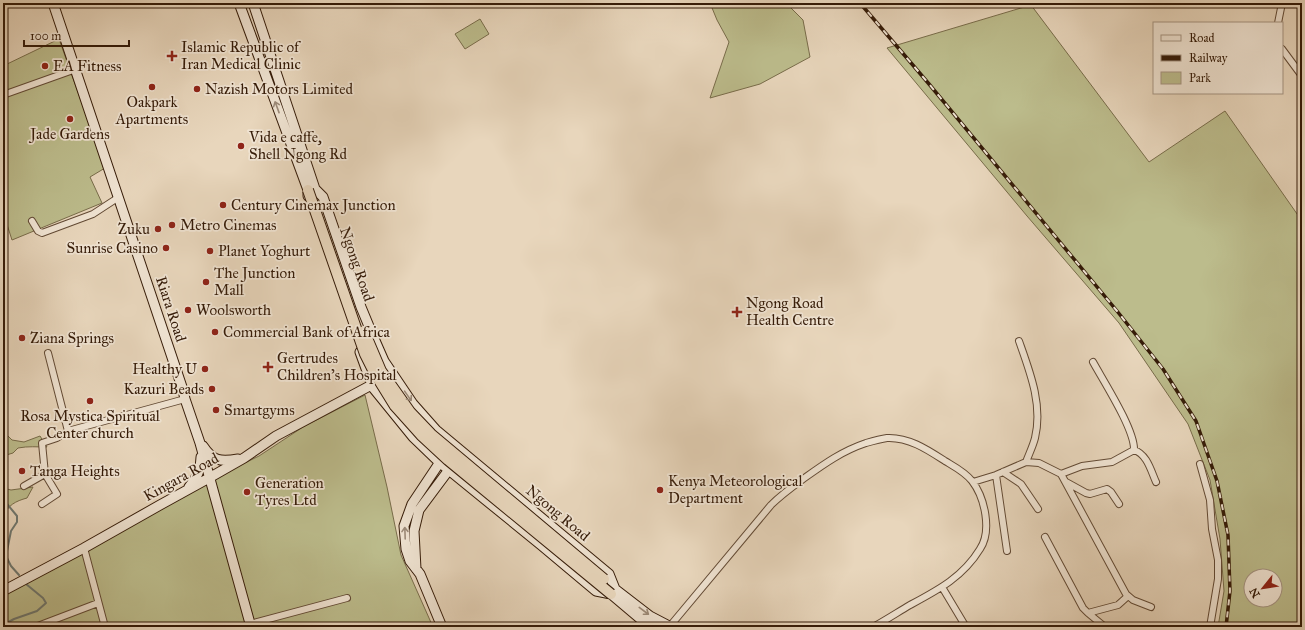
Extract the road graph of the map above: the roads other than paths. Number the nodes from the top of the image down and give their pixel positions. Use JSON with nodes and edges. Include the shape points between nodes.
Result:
{"nodes":[{"id":1,"x":53,"y":3,"type":"edge"},
{"id":2,"x":239,"y":3,"type":"edge"},
{"id":3,"x":253,"y":3,"type":"edge"},
{"id":4,"x":1282,"y":3,"type":"edge"},
{"id":5,"x":1278,"y":22,"type":"edge"},
{"id":6,"x":1283,"y":50,"type":"edge"},
{"id":7,"x":76,"y":69,"type":"junction"},
{"id":8,"x":1302,"y":76,"type":"edge"},
{"id":9,"x":3,"y":95,"type":"edge"},
{"id":10,"x":312,"y":190,"type":"junction"},
{"id":11,"x":118,"y":197,"type":"junction"},
{"id":12,"x":32,"y":221,"type":"dead end"},
{"id":13,"x":1019,"y":341,"type":"dead end"},
{"id":14,"x":48,"y":353,"type":"dead end"},
{"id":15,"x":1093,"y":362,"type":"dead end"},
{"id":16,"x":393,"y":374,"type":"junction"},
{"id":17,"x":372,"y":385,"type":"junction"},
{"id":18,"x":185,"y":399,"type":"junction"},
{"id":19,"x":68,"y":431,"type":"junction"},
{"id":20,"x":201,"y":445,"type":"junction"},
{"id":21,"x":451,"y":448,"type":"junction"},
{"id":22,"x":1134,"y":450,"type":"junction"},
{"id":23,"x":461,"y":456,"type":"junction"},
{"id":24,"x":244,"y":458,"type":"junction"},
{"id":25,"x":439,"y":462,"type":"junction"},
{"id":26,"x":1026,"y":462,"type":"junction"},
{"id":27,"x":1200,"y":464,"type":"dead end"},
{"id":28,"x":448,"y":470,"type":"junction"},
{"id":29,"x":1003,"y":472,"type":"junction"},
{"id":30,"x":45,"y":474,"type":"junction"},
{"id":31,"x":996,"y":474,"type":"junction"},
{"id":32,"x":1061,"y":474,"type":"junction"},
{"id":33,"x":209,"y":478,"type":"junction"},
{"id":34,"x":1065,"y":481,"type":"junction"},
{"id":35,"x":973,"y":482,"type":"junction"},
{"id":36,"x":1156,"y":482,"type":"dead end"},
{"id":37,"x":24,"y":486,"type":"dead end"},
{"id":38,"x":187,"y":490,"type":"junction"},
{"id":39,"x":42,"y":504,"type":"dead end"},
{"id":40,"x":1119,"y":504,"type":"dead end"},
{"id":41,"x":1038,"y":509,"type":"dead end"},
{"id":42,"x":554,"y":529,"type":"junction"},
{"id":43,"x":1044,"y":537,"type":"dead end"},
{"id":44,"x":541,"y":545,"type":"junction"},
{"id":45,"x":84,"y":548,"type":"junction"},
{"id":46,"x":1006,"y":551,"type":"dead end"},
{"id":47,"x":416,"y":569,"type":"junction"},
{"id":48,"x":942,"y":587,"type":"junction"},
{"id":49,"x":3,"y":591,"type":"edge"},
{"id":50,"x":613,"y":591,"type":"junction"},
{"id":51,"x":1128,"y":596,"type":"junction"},
{"id":52,"x":346,"y":598,"type":"dead end"},
{"id":53,"x":98,"y":603,"type":"junction"},
{"id":54,"x":1151,"y":607,"type":"dead end"},
{"id":55,"x":1088,"y":613,"type":"junction"},
{"id":56,"x":251,"y":625,"type":"edge"},
{"id":57,"x":670,"y":626,"type":"edge"},
{"id":58,"x":35,"y":627,"type":"edge"},
{"id":59,"x":105,"y":627,"type":"edge"},
{"id":60,"x":442,"y":627,"type":"edge"},
{"id":61,"x":650,"y":627,"type":"edge"},
{"id":62,"x":874,"y":627,"type":"edge"},
{"id":63,"x":966,"y":627,"type":"edge"},
{"id":64,"x":1105,"y":627,"type":"edge"},
{"id":65,"x":1210,"y":627,"type":"edge"}],
"edges":[{"from":1,"to":7,"type":"main road","name":"Riara Road"},
{"from":10,"to":2,"type":"main road","name":"Ngong Road","one_way":true,"via":[[295,153]]},
{"from":3,"to":10,"type":"main road","via":[[284,94]]},
{"from":4,"to":5,"type":"street"},
{"from":6,"to":8,"type":"street"},
{"from":7,"to":9,"type":"street"},
{"from":7,"to":11,"type":"main road","name":"Riara Road"},
{"from":10,"to":16,"type":"main road","name":"Ngong Road","via":[[323,197],[373,336]]},
{"from":10,"to":17,"type":"main road","name":"Ngong Road","via":[[307,202]]},
{"from":10,"to":21,"type":"main road","name":"Ngong Road","bridge":true,"via":[[381,371],[410,412],[431,434]]},
{"from":10,"to":50,"type":"main road","name":"Ngong Road","bridge":true,"via":[[365,354],[396,406],[420,435],[448,460]]},
{"from":11,"to":12,"type":"street","via":[[93,214],[42,233]]},
{"from":11,"to":18,"type":"main road","name":"Riara Road"},
{"from":13,"to":26,"type":"street","via":[[1030,373],[1038,411],[1035,438]]},
{"from":14,"to":19,"type":"street"},
{"from":15,"to":22,"type":"street","via":[[1128,426]]},
{"from":16,"to":17,"type":"main road","name":"Kingara Road"},
{"from":16,"to":21,"type":"main road","name":"Ngong Road","one_way":true},
{"from":17,"to":24,"type":"main road","name":"Kingara Road","via":[[276,436]]},
{"from":17,"to":25,"type":"main road","name":"Ngong Road","via":[[393,414]]},
{"from":18,"to":19,"type":"street"},
{"from":18,"to":20,"type":"main road","name":"Riara Road"},
{"from":19,"to":30,"type":"street","via":[[42,443]]},
{"from":20,"to":24,"type":"main road","via":[[218,460]]},
{"from":20,"to":33,"type":"main road","name":"Riara Road"},
{"from":20,"to":38,"type":"main road","via":[[198,475]]},
{"from":21,"to":23,"type":"main road","name":"Ngong Road","bridge":true},
{"from":21,"to":25,"type":"main road"},
{"from":22,"to":32,"type":"street","via":[[1112,462],[1082,466]]},
{"from":22,"to":36,"type":"street","via":[[1145,459]]},
{"from":23,"to":28,"type":"main road"},
{"from":23,"to":42,"type":"main road","name":"Ngong Road"},
{"from":23,"to":50,"type":"main road","name":"Ngong Road","bridge":true},
{"from":24,"to":33,"type":"main road","name":"Kingara Road"},
{"from":25,"to":28,"type":"main road","name":"Ngong Road"},
{"from":47,"to":25,"type":"main road","one_way":true,"via":[[406,549],[404,526],[412,504]]},
{"from":26,"to":29,"type":"street"},
{"from":26,"to":32,"type":"street","via":[[1039,463]]},
{"from":27,"to":65,"type":"street","via":[[1210,500],[1218,560],[1218,579]]},
{"from":28,"to":44,"type":"main road","name":"Ngong Road"},
{"from":28,"to":47,"type":"main road","via":[[419,510],[414,531]]},
{"from":29,"to":31,"type":"street"},
{"from":29,"to":41,"type":"street","via":[[1021,484]]},
{"from":30,"to":37,"type":"street"},
{"from":30,"to":39,"type":"street","via":[[57,494]]},
{"from":31,"to":35,"type":"street"},
{"from":31,"to":46,"type":"street"},
{"from":32,"to":34,"type":"street"},
{"from":33,"to":38,"type":"main road","name":"Kingara Road"},
{"from":33,"to":56,"type":"main road","name":"Riara Road"},
{"from":34,"to":40,"type":"street","via":[[1090,494],[1107,489]]},
{"from":34,"to":51,"type":"street"},
{"from":35,"to":48,"type":"street","via":[[986,519],[985,540],[966,569]]},
{"from":35,"to":57,"type":"street","via":[[928,450],[903,439],[887,438],[851,448],[829,460],[778,498]]},
{"from":38,"to":45,"type":"main road","name":"Kingara Road"},
{"from":42,"to":44,"type":"main road"},
{"from":42,"to":50,"type":"main road","name":"Ngong Road","via":[[609,574]]},
{"from":43,"to":55,"type":"street"},
{"from":44,"to":50,"type":"main road","name":"Ngong Road","via":[[596,591]]},
{"from":45,"to":49,"type":"main road","name":"Kingara Road"},
{"from":45,"to":53,"type":"street"},
{"from":47,"to":60,"type":"main road"},
{"from":48,"to":62,"type":"street"},
{"from":48,"to":63,"type":"street"},
{"from":50,"to":57,"type":"main road","name":"Ngong Road","one_way":true},
{"from":50,"to":61,"type":"main road","name":"Ngong Road"},
{"from":51,"to":54,"type":"street"},
{"from":51,"to":55,"type":"street","via":[[1118,605]]},
{"from":52,"to":56,"type":"street"},
{"from":53,"to":58,"type":"street"},
{"from":53,"to":59,"type":"street"},
{"from":55,"to":64,"type":"street"}]}
